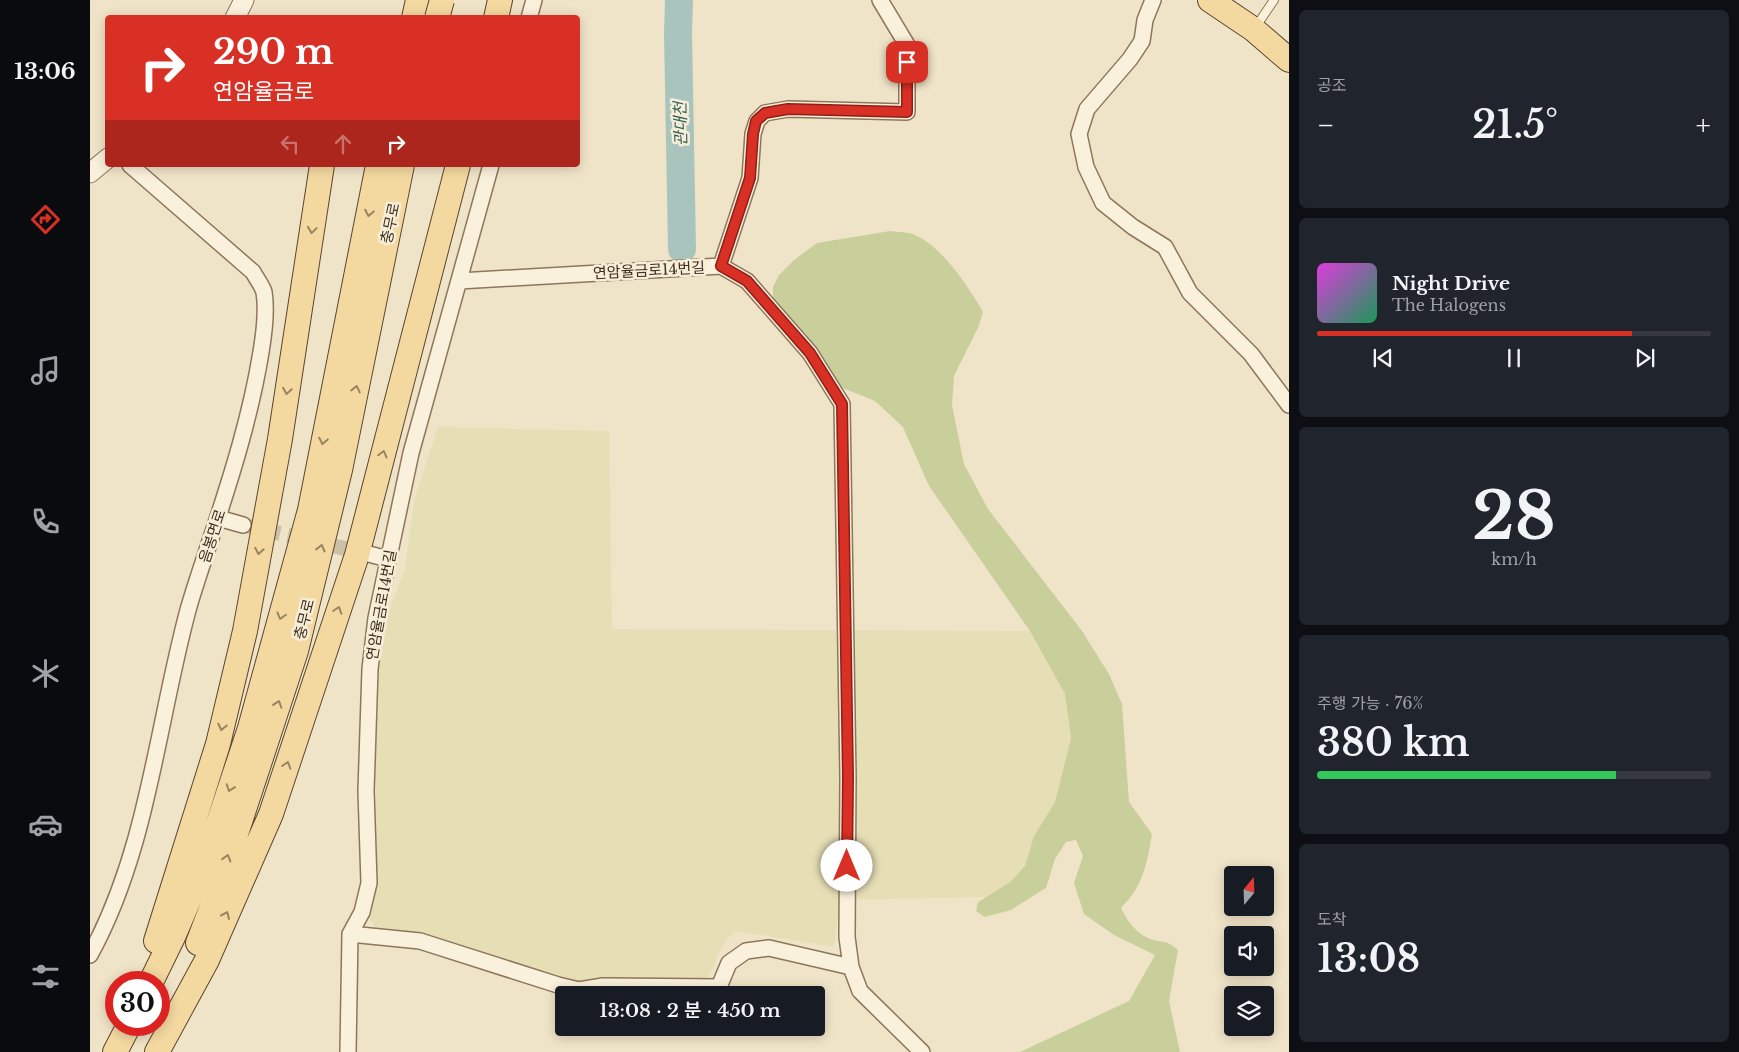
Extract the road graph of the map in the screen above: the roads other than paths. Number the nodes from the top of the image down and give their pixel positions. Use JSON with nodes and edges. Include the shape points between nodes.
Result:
{"nodes":[{"id":1,"x":244,"y":0,"type":"edge"},
{"id":2,"x":418,"y":0,"type":"edge"},
{"id":3,"x":442,"y":0,"type":"edge"},
{"id":4,"x":453,"y":0,"type":"edge"},
{"id":5,"x":500,"y":0,"type":"edge"},
{"id":6,"x":534,"y":0,"type":"edge"},
{"id":7,"x":880,"y":0,"type":"edge"},
{"id":8,"x":1153,"y":0,"type":"edge"},
{"id":9,"x":1210,"y":0,"type":"edge"},
{"id":10,"x":1274,"y":0,"type":"edge"},
{"id":11,"x":236,"y":15,"type":"edge"},
{"id":12,"x":415,"y":15,"type":"edge"},
{"id":13,"x":437,"y":15,"type":"edge"},
{"id":14,"x":439,"y":15,"type":"edge"},
{"id":15,"x":497,"y":15,"type":"edge"},
{"id":16,"x":531,"y":15,"type":"edge"},
{"id":17,"x":1254,"y":29,"type":"junction"},
{"id":18,"x":1289,"y":60,"type":"edge"},
{"id":19,"x":105,"y":160,"type":"edge"},
{"id":20,"x":132,"y":167,"type":"edge"},
{"id":21,"x":322,"y":167,"type":"edge"},
{"id":22,"x":378,"y":167,"type":"edge"},
{"id":23,"x":457,"y":167,"type":"edge"},
{"id":24,"x":490,"y":167,"type":"edge"},
{"id":25,"x":401,"y":168,"type":"edge"},
{"id":26,"x":90,"y":173,"type":"edge"},
{"id":27,"x":721,"y":266,"type":"junction"},
{"id":28,"x":459,"y":281,"type":"junction"},
{"id":29,"x":1289,"y":405,"type":"edge"},
{"id":30,"x":218,"y":518,"type":"junction"},
{"id":31,"x":243,"y":524,"type":"tunnel mouth"},
{"id":32,"x":365,"y":553,"type":"tunnel mouth"},
{"id":33,"x":388,"y":559,"type":"junction"},
{"id":34,"x":350,"y":934,"type":"junction"},
{"id":35,"x":90,"y":955,"type":"edge"},
{"id":36,"x":851,"y":967,"type":"junction"},
{"id":37,"x":142,"y":971,"type":"edge"},
{"id":38,"x":156,"y":971,"type":"edge"},
{"id":39,"x":114,"y":1036,"type":"edge"},
{"id":40,"x":124,"y":1036,"type":"edge"},
{"id":41,"x":106,"y":1052,"type":"edge"},
{"id":42,"x":115,"y":1052,"type":"edge"},
{"id":43,"x":156,"y":1052,"type":"edge"},
{"id":44,"x":348,"y":1052,"type":"edge"},
{"id":45,"x":922,"y":1052,"type":"edge"}],
"edges":[{"from":1,"to":11,"type":"street"},
{"from":2,"to":12,"type":"main road"},
{"from":3,"to":13,"type":"main road","bridge":true},
{"from":4,"to":14,"type":"main road"},
{"from":5,"to":15,"type":"main road"},
{"from":6,"to":16,"type":"street"},
{"from":7,"to":27,"type":"street","via":[[907,45],[907,112],[788,109],[765,113],[756,121],[750,178]]},
{"from":8,"to":29,"type":"street","via":[[1145,20],[1142,41],[1087,110],[1079,134],[1086,168],[1103,203],[1132,227],[1165,247],[1190,293],[1252,354]]},
{"from":9,"to":17,"type":"main road"},
{"from":10,"to":17,"type":"lane"},
{"from":17,"to":18,"type":"main road"},
{"from":19,"to":26,"type":"street"},
{"from":20,"to":30,"type":"street","name":"음봉면로","via":[[253,272],[264,290],[261,350],[251,404]]},
{"from":21,"to":37,"type":"main road","one_way":true,"via":[[280,440],[245,630],[218,744],[158,935]]},
{"from":22,"to":38,"type":"main road","name":"충무로","one_way":true,"via":[[310,510],[250,728],[207,857]]},
{"from":43,"to":23,"type":"main road","one_way":true,"via":[[207,960],[271,814],[357,555]]},
{"from":24,"to":28,"type":"street","name":"연암율금로14번길"},
{"from":43,"to":25,"type":"main road","name":"충무로","one_way":true,"via":[[213,904],[296,651],[340,470]]},
{"from":27,"to":28,"type":"street","name":"연암율금로14번길"},
{"from":27,"to":36,"type":"street","name":"연암율금로14번길","via":[[747,281],[810,353],[842,404],[848,777],[847,937]]},
{"from":28,"to":33,"type":"street","name":"연암율금로14번길","via":[[411,453]]},
{"from":30,"to":31,"type":"street"},
{"from":30,"to":35,"type":"street","name":"음봉면로","via":[[188,610],[125,879]]},
{"from":32,"to":33,"type":"street"},
{"from":33,"to":34,"type":"street","name":"연암율금로14번길","via":[[370,669],[366,792],[369,883],[362,912]]},
{"from":34,"to":36,"type":"street","via":[[420,941],[579,990],[603,986],[719,987],[729,963],[746,951],[769,948]]},
{"from":34,"to":44,"type":"street","name":"연암율금로14번길"},
{"from":36,"to":45,"type":"street","name":"연암율금로14번길","via":[[860,991]]},
{"from":39,"to":41,"type":"main road"},
{"from":40,"to":42,"type":"main road"}]}
